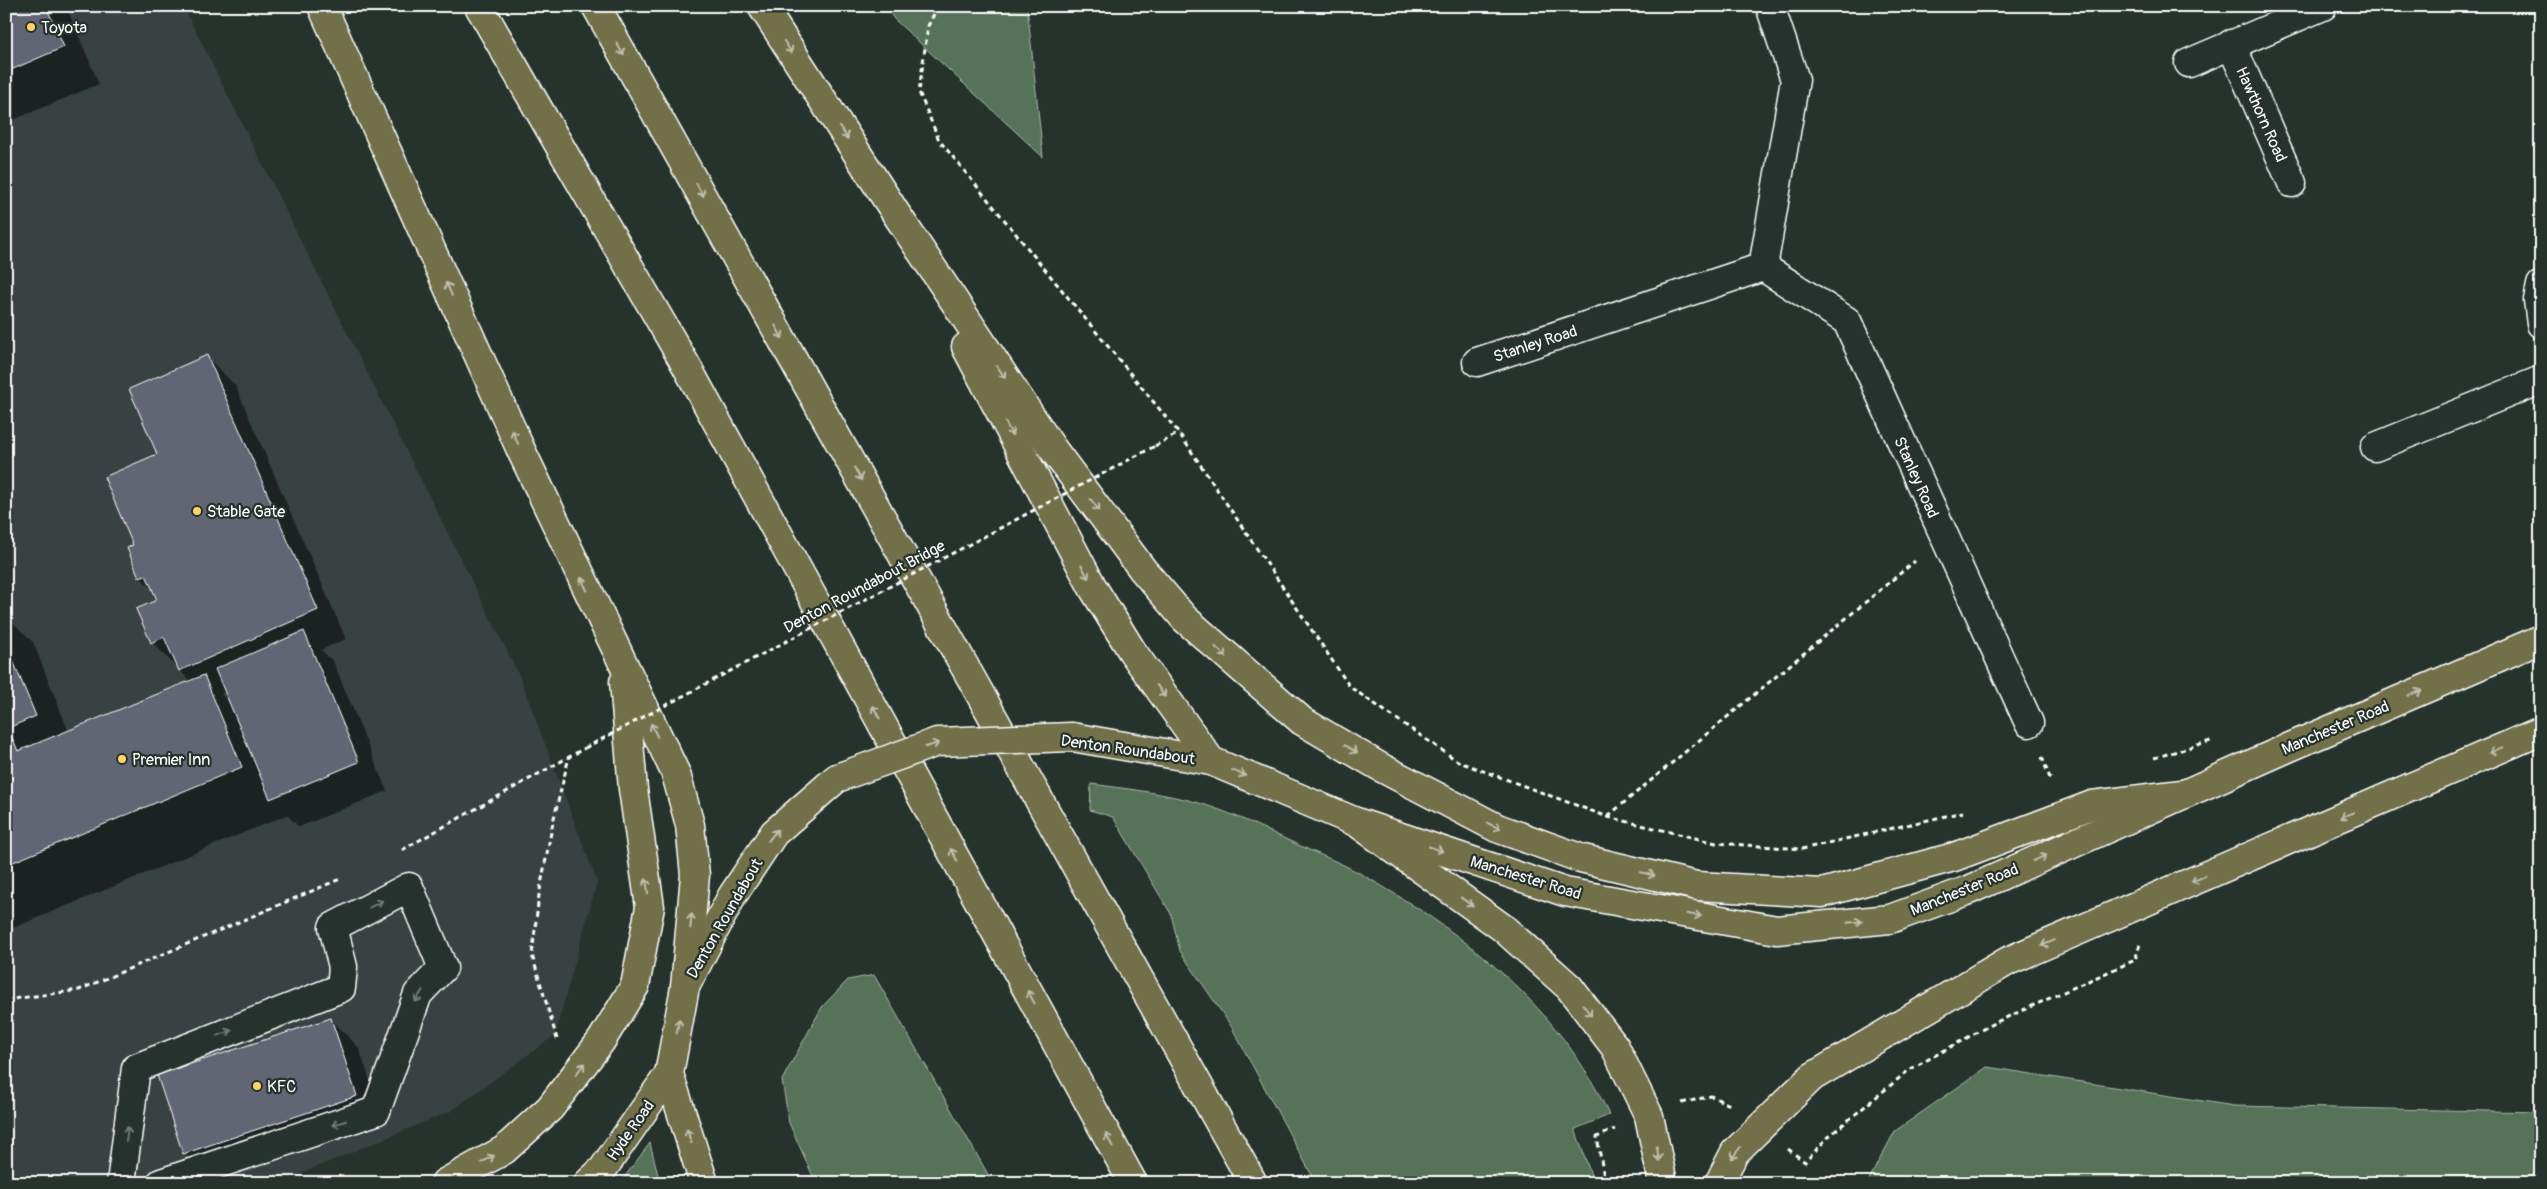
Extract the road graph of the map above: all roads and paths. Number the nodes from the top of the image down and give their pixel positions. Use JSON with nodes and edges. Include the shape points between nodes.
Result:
{"nodes":[{"id":1,"x":322,"y":6,"type":"edge"},
{"id":2,"x":479,"y":6,"type":"edge"},
{"id":3,"x":596,"y":6,"type":"edge"},
{"id":4,"x":762,"y":6,"type":"edge"},
{"id":5,"x":938,"y":6,"type":"edge"},
{"id":6,"x":1770,"y":6,"type":"edge"},
{"id":7,"x":2323,"y":6,"type":"edge"},
{"id":8,"x":2231,"y":44,"type":"junction"},
{"id":9,"x":2189,"y":63,"type":"dead end"},
{"id":10,"x":2292,"y":183,"type":"dead end"},
{"id":11,"x":896,"y":215,"type":"junction"},
{"id":12,"x":1763,"y":267,"type":"junction"},
{"id":13,"x":2541,"y":285,"type":"edge"},
{"id":14,"x":2541,"y":324,"type":"edge"},
{"id":15,"x":1477,"y":362,"type":"dead end"},
{"id":16,"x":2541,"y":380,"type":"edge"},
{"id":17,"x":1179,"y":434,"type":"junction"},
{"id":18,"x":2375,"y":447,"type":"dead end"},
{"id":19,"x":1944,"y":537,"type":"junction"},
{"id":20,"x":2541,"y":639,"type":"edge"},
{"id":21,"x":622,"y":665,"type":"junction"},
{"id":22,"x":2029,"y":723,"type":"dead end"},
{"id":23,"x":2541,"y":731,"type":"edge"},
{"id":24,"x":2220,"y":740,"type":"dead end"},
{"id":25,"x":570,"y":757,"type":"junction"},
{"id":26,"x":1211,"y":761,"type":"junction"},
{"id":27,"x":2147,"y":761,"type":"dead end"},
{"id":28,"x":2182,"y":794,"type":"junction"},
{"id":29,"x":1967,"y":811,"type":"dead end"},
{"id":30,"x":1608,"y":817,"type":"junction"},
{"id":31,"x":1356,"y":822,"type":"junction"},
{"id":32,"x":396,"y":853,"type":"dead end"},
{"id":33,"x":342,"y":878,"type":"dead end"},
{"id":34,"x":2135,"y":960,"type":"dead end"},
{"id":35,"x":685,"y":987,"type":"junction"},
{"id":36,"x":6,"y":1000,"type":"edge"},
{"id":37,"x":557,"y":1041,"type":"dead end"},
{"id":38,"x":669,"y":1074,"type":"junction"},
{"id":39,"x":1650,"y":1116,"type":"junction"},
{"id":40,"x":1760,"y":1128,"type":"junction"},
{"id":41,"x":121,"y":1183,"type":"edge"},
{"id":42,"x":161,"y":1183,"type":"edge"},
{"id":43,"x":445,"y":1183,"type":"edge"},
{"id":44,"x":588,"y":1183,"type":"edge"},
{"id":45,"x":704,"y":1183,"type":"edge"},
{"id":46,"x":1133,"y":1183,"type":"edge"},
{"id":47,"x":1252,"y":1183,"type":"edge"},
{"id":48,"x":1605,"y":1183,"type":"edge"},
{"id":49,"x":1663,"y":1183,"type":"edge"},
{"id":50,"x":1719,"y":1183,"type":"edge"},
{"id":51,"x":2011,"y":1183,"type":"edge"},
{"id":52,"x":2025,"y":1183,"type":"edge"}],
"edges":[{"from":21,"to":1,"type":"highway","one_way":true,"via":[[520,448]]},
{"from":46,"to":2,"type":"highway","one_way":true,"via":[[692,376]]},
{"from":3,"to":47,"type":"highway","one_way":true},
{"from":4,"to":11,"type":"highway","one_way":true},
{"from":5,"to":17,"type":"path","via":[[928,26],[919,92],[939,140]]},
{"from":6,"to":12,"type":"street","via":[[1796,80]]},
{"from":7,"to":8,"type":"street"},
{"from":8,"to":9,"type":"street"},
{"from":8,"to":10,"type":"street","name":"Hawthorn Road"},
{"from":11,"to":26,"type":"highway","one_way":true,"via":[[1093,588],[1132,651]]},
{"from":11,"to":28,"type":"highway","one_way":true,"via":[[1052,448],[1143,570],[1185,619],[1302,720],[1382,768],[1506,831],[1580,858],[1697,886],[1822,893],[1954,857],[2092,805]]},
{"from":12,"to":15,"type":"street","name":"Stanley Road"},
{"from":12,"to":19,"type":"street","name":"Stanley Road","via":[[1847,321]]},
{"from":13,"to":14,"type":"street","via":[[2538,300]]},
{"from":16,"to":18,"type":"street"},
{"from":17,"to":25,"type":"path","name":"Denton Roundabout Bridge","bridge":true},
{"from":17,"to":30,"type":"path","via":[[1350,687],[1459,762]]},
{"from":19,"to":22,"type":"street","name":"Stanley Road"},
{"from":19,"to":30,"type":"path"},
{"from":28,"to":20,"type":"highway","name":"Manchester Road","one_way":true},
{"from":35,"to":21,"type":"highway","one_way":true,"via":[[696,875],[690,825],[676,774]]},
{"from":43,"to":21,"type":"highway","one_way":true,"via":[[504,1150],[550,1108],[601,1041],[635,986],[650,907],[633,789]]},
{"from":23,"to":40,"type":"highway","one_way":true,"via":[[2008,961],[1812,1077]]},
{"from":24,"to":27,"type":"path","via":[[2211,739]]},
{"from":25,"to":32,"type":"path","name":"Denton Roundabout Bridge"},
{"from":25,"to":37,"type":"path","via":[[549,840],[532,955]]},
{"from":26,"to":31,"type":"highway","name":"Denton Roundabout","one_way":true},
{"from":35,"to":26,"type":"highway","name":"Denton Roundabout","one_way":true,"bridge":true,"via":[[732,896],[774,833],[837,778],[938,742],[1072,737]]},
{"from":31,"to":28,"type":"highway","name":"Manchester Road","one_way":true,"via":[[1565,892],[1777,930],[1890,918],[1968,890]]},
{"from":29,"to":30,"type":"path","via":[[1802,849],[1716,843]]},
{"from":31,"to":39,"type":"highway","name":"Denton Roundabout","one_way":true,"via":[[1503,928],[1570,987],[1615,1048]]},
{"from":33,"to":36,"type":"path","via":[[79,990]]},
{"from":34,"to":40,"type":"path","via":[[1992,1024],[1909,1070],[1829,1136],[1805,1162]]},
{"from":38,"to":35,"type":"highway","name":"Denton Roundabout","one_way":true},
{"from":38,"to":44,"type":"highway","name":"Hyde Road","via":[[603,1170]]},
{"from":45,"to":38,"type":"highway","name":"Denton Roundabout","one_way":true},
{"from":39,"to":40,"type":"path","via":[[1693,1098],[1711,1096],[1726,1101]]},
{"from":39,"to":48,"type":"path","via":[[1597,1137]]},
{"from":39,"to":49,"type":"highway","name":"Denton Roundabout","one_way":true},
{"from":40,"to":50,"type":"highway","one_way":true,"via":[[1735,1152]]},
{"from":41,"to":42,"type":"street","one_way":true,"via":[[136,1068],[341,988],[343,967],[333,927],[409,886],[443,968],[418,994],[376,1111]]},
{"from":51,"to":52,"type":"path","via":[[2012,1180]]}]}
